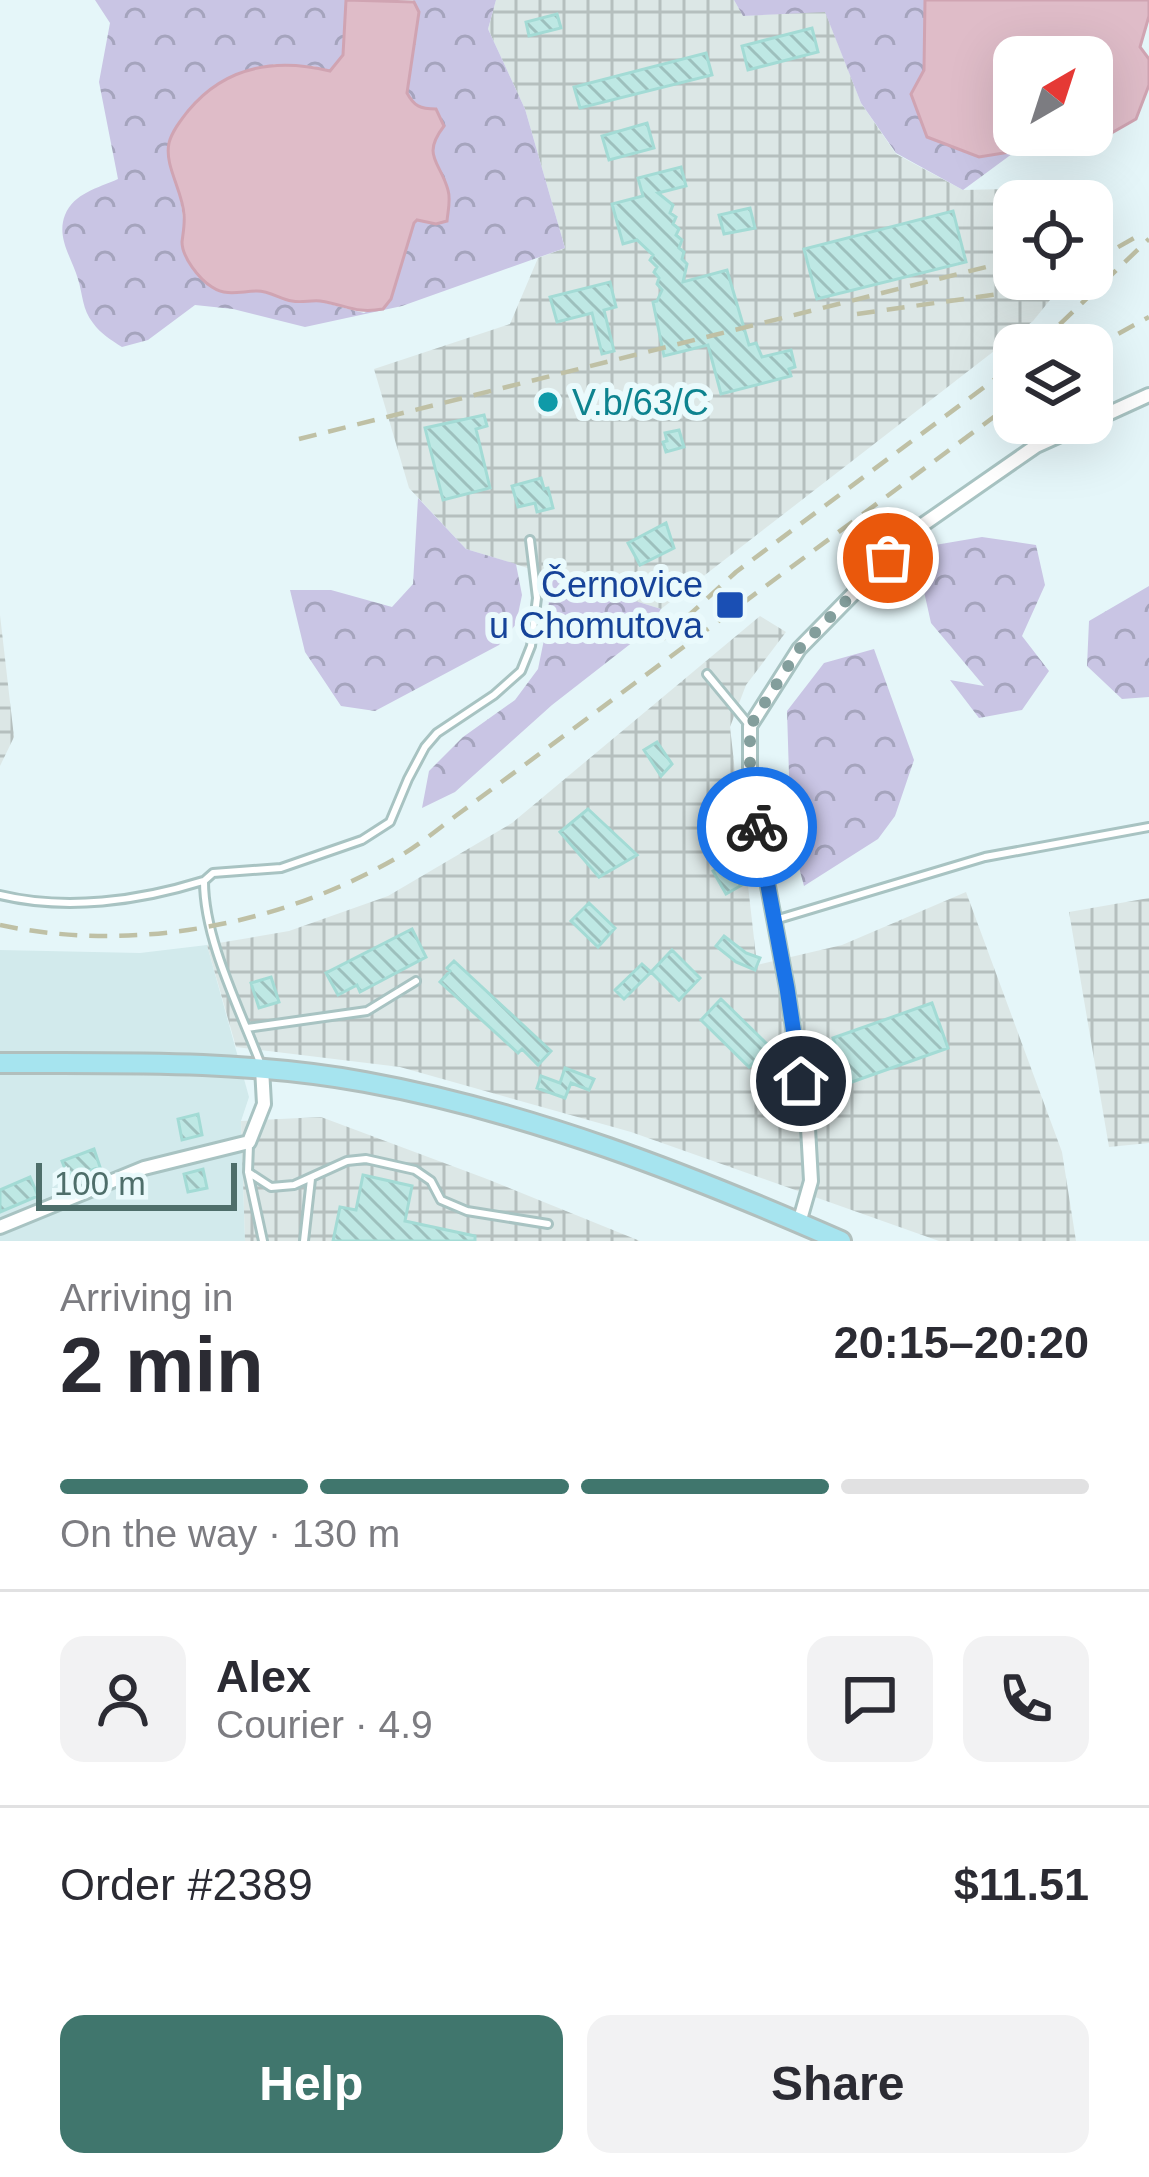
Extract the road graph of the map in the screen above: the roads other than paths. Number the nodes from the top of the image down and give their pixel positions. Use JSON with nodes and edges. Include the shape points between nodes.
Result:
{"nodes":[{"id":1,"x":1149,"y":395,"type":"edge"},
{"id":2,"x":1113,"y":411,"type":"edge"},
{"id":3,"x":1040,"y":444,"type":"edge"},
{"id":4,"x":530,"y":540,"type":"dead end"},
{"id":5,"x":707,"y":674,"type":"dead end"},
{"id":6,"x":750,"y":726,"type":"junction"},
{"id":7,"x":1149,"y":826,"type":"edge"},
{"id":8,"x":205,"y":881,"type":"junction"},
{"id":9,"x":0,"y":895,"type":"edge"},
{"id":10,"x":775,"y":920,"type":"junction"},
{"id":11,"x":416,"y":981,"type":"dead end"},
{"id":12,"x":247,"y":1028,"type":"junction"},
{"id":13,"x":0,"y":1063,"type":"edge"},
{"id":14,"x":262,"y":1068,"type":"junction"},
{"id":15,"x":249,"y":1142,"type":"junction"},
{"id":16,"x":248,"y":1172,"type":"junction"},
{"id":17,"x":311,"y":1177,"type":"junction"},
{"id":18,"x":799,"y":1223,"type":"junction"},
{"id":19,"x":548,"y":1224,"type":"dead end"},
{"id":20,"x":0,"y":1227,"type":"edge"},
{"id":21,"x":263,"y":1241,"type":"edge"},
{"id":22,"x":304,"y":1241,"type":"edge"},
{"id":23,"x":841,"y":1241,"type":"edge"}],
"edges":[{"from":1,"to":2,"type":"street"},
{"from":3,"to":6,"type":"street","via":[[918,528],[799,649]]},
{"from":4,"to":8,"type":"lane","via":[[537,598],[520,670],[436,733],[390,822],[281,868],[213,873]]},
{"from":5,"to":6,"type":"lane"},
{"from":6,"to":10,"type":"street","via":[[750,790]]},
{"from":7,"to":10,"type":"lane","via":[[985,857]]},
{"from":8,"to":9,"type":"lane","via":[[75,903]]},
{"from":8,"to":12,"type":"lane","via":[[204,905]]},
{"from":10,"to":18,"type":"street","via":[[808,1128],[812,1181]]},
{"from":11,"to":12,"type":"lane","via":[[367,1011]]},
{"from":12,"to":14,"type":"lane"},
{"from":13,"to":14,"type":"main road"},
{"from":14,"to":15,"type":"street","via":[[263,1104]]},
{"from":14,"to":18,"type":"main road","via":[[362,1081],[527,1122]]},
{"from":15,"to":16,"type":"lane"},
{"from":15,"to":20,"type":"street","via":[[144,1168]]},
{"from":16,"to":17,"type":"lane","via":[[271,1187]]},
{"from":16,"to":21,"type":"lane"},
{"from":17,"to":19,"type":"lane","via":[[366,1159],[415,1170],[441,1200],[467,1211]]},
{"from":17,"to":22,"type":"lane"},
{"from":18,"to":23,"type":"main road"}]}
